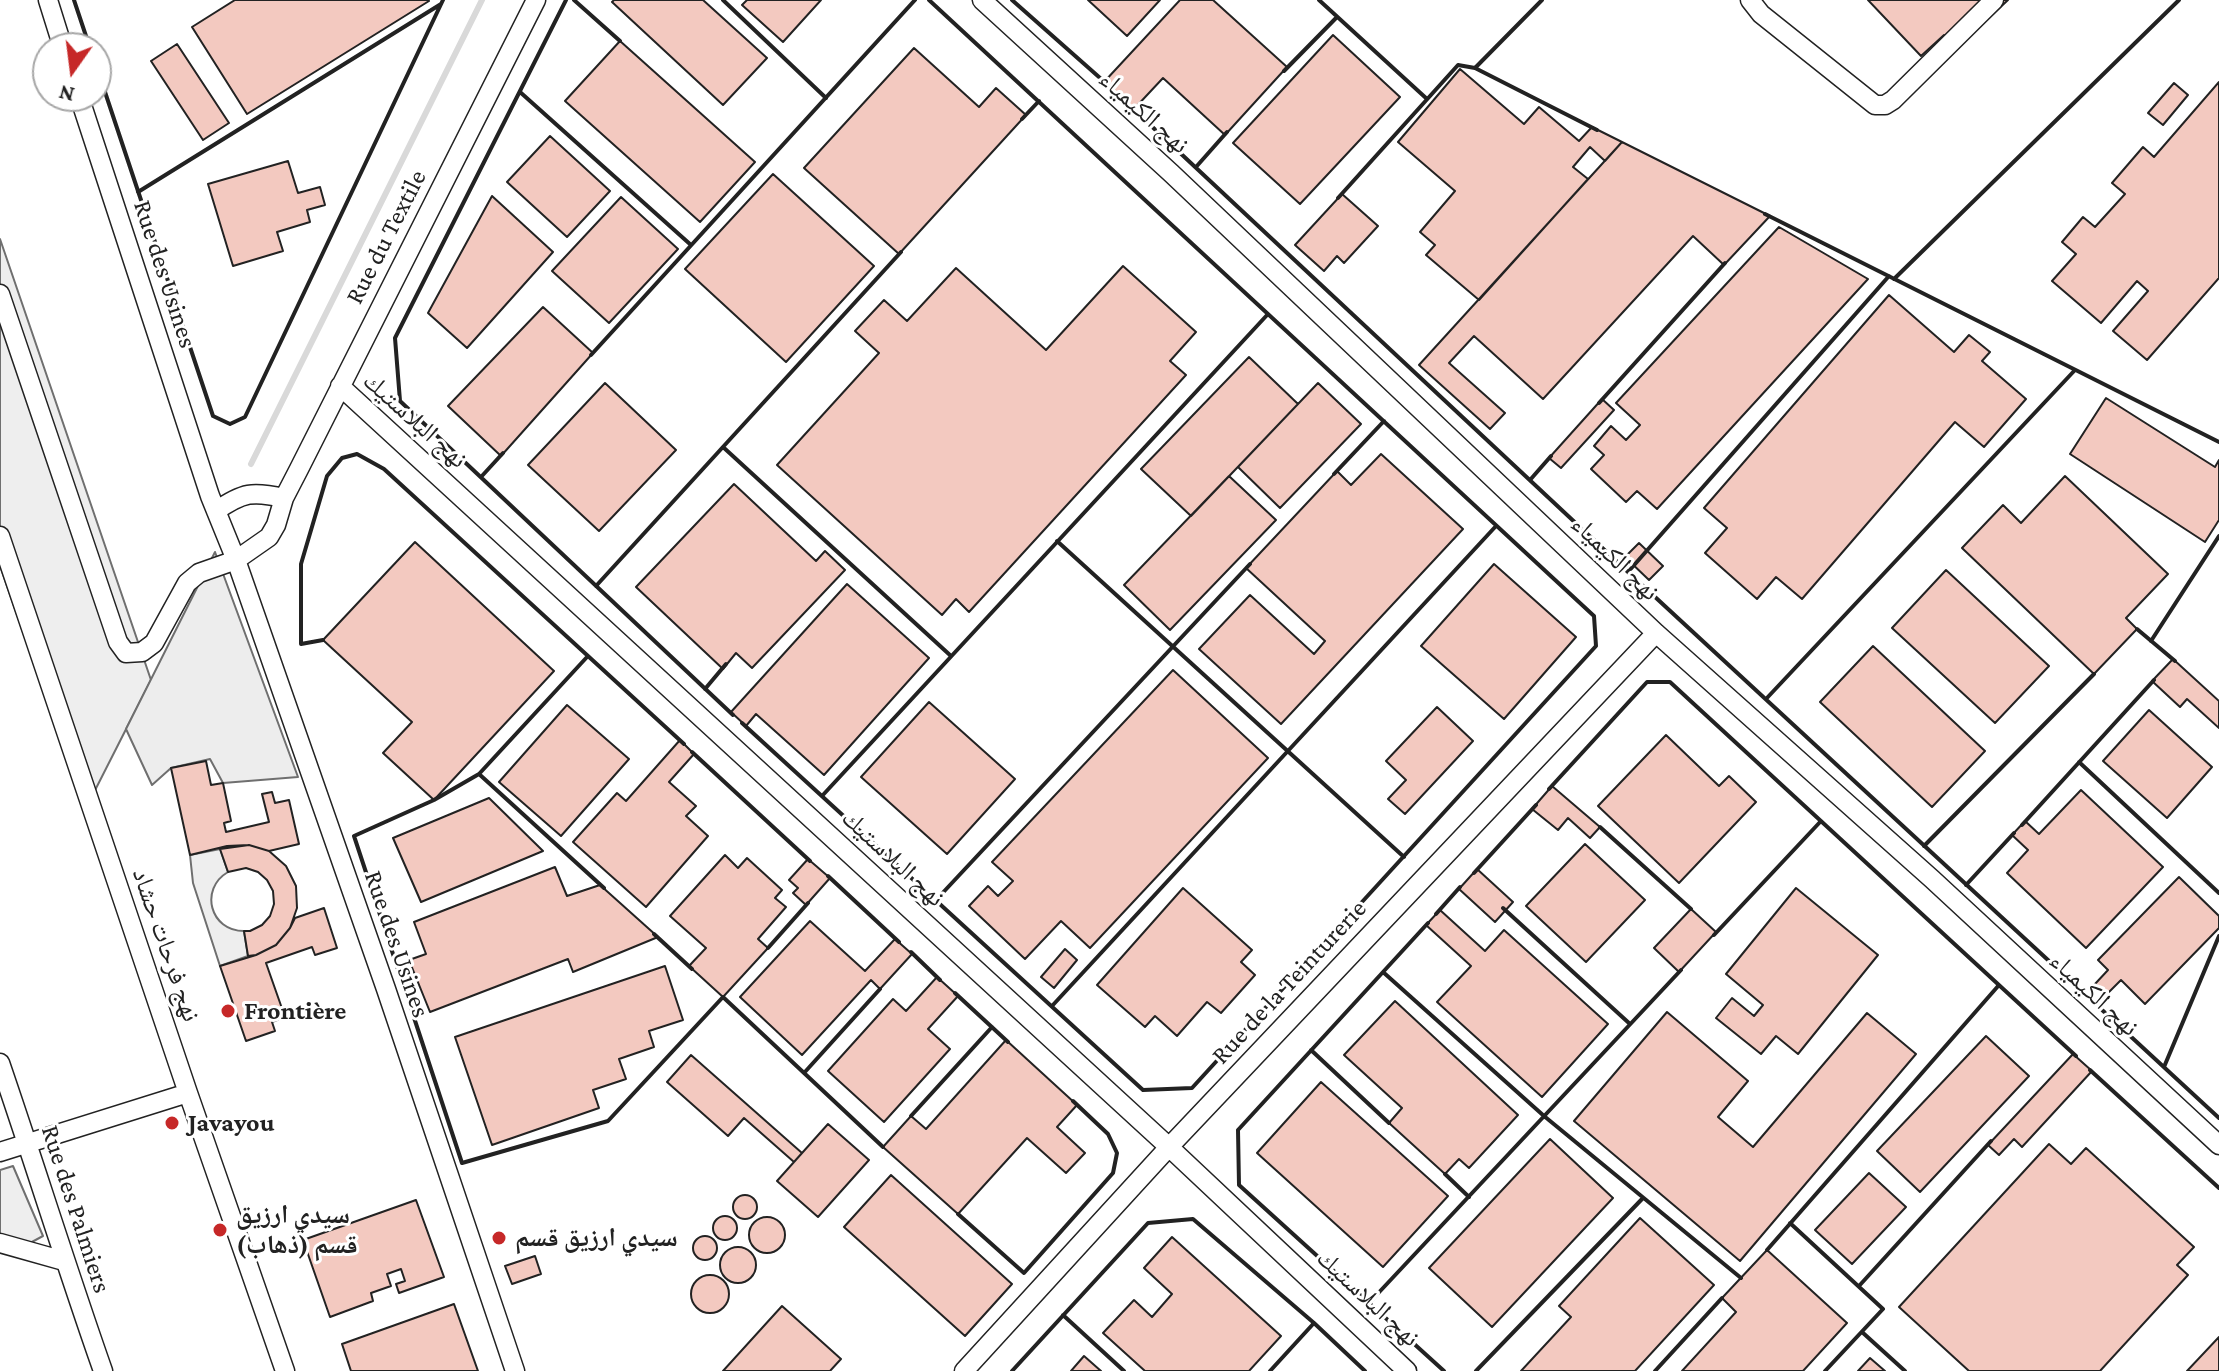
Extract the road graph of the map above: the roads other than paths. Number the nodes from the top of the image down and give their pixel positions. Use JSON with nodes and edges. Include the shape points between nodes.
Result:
{"nodes":[{"id":1,"x":48,"y":0,"type":"edge"},
{"id":2,"x":536,"y":0,"type":"edge"},
{"id":3,"x":982,"y":0,"type":"edge"},
{"id":4,"x":1750,"y":0,"type":"edge"},
{"id":5,"x":1994,"y":0,"type":"edge"},
{"id":6,"x":58,"y":32,"type":"edge"},
{"id":7,"x":84,"y":112,"type":"edge"},
{"id":8,"x":0,"y":294,"type":"edge"},
{"id":9,"x":340,"y":386,"type":"junction"},
{"id":10,"x":284,"y":498,"type":"junction"},
{"id":11,"x":216,"y":511,"type":"junction"},
{"id":12,"x":0,"y":536,"type":"edge"},
{"id":13,"x":236,"y":560,"type":"junction"},
{"id":14,"x":1656,"y":633,"type":"junction"},
{"id":15,"x":0,"y":1063,"type":"edge"},
{"id":16,"x":188,"y":1093,"type":"junction"},
{"id":17,"x":28,"y":1144,"type":"junction"},
{"id":18,"x":2219,"y":1145,"type":"edge"},
{"id":19,"x":1169,"y":1147,"type":"junction"},
{"id":20,"x":0,"y":1152,"type":"edge"},
{"id":21,"x":0,"y":1243,"type":"edge"},
{"id":22,"x":64,"y":1261,"type":"junction"},
{"id":23,"x":103,"y":1371,"type":"edge"},
{"id":24,"x":285,"y":1371,"type":"edge"},
{"id":25,"x":515,"y":1371,"type":"edge"},
{"id":26,"x":964,"y":1371,"type":"edge"},
{"id":27,"x":1407,"y":1371,"type":"edge"}],
"edges":[{"from":1,"to":6,"type":"street"},
{"from":2,"to":9,"type":"street","name":"Rue du Textile"},
{"from":3,"to":14,"type":"street","name":"نهج الكيمياء"},
{"from":4,"to":5,"type":"street","via":[[1875,105],[1885,105]]},
{"from":7,"to":11,"type":"street","name":"Rue des Usines"},
{"from":8,"to":13,"type":"street","name":"Rue du Textile","via":[[126,653],[142,652],[154,643],[187,583]]},
{"from":9,"to":10,"type":"street","name":"Rue du Textile"},
{"from":9,"to":19,"type":"street","name":"نهج البلاستيك"},
{"from":10,"to":11,"type":"street","via":[[247,493]]},
{"from":10,"to":13,"type":"street","name":"Rue du Textile","via":[[269,537]]},
{"from":11,"to":13,"type":"street","name":"Rue des Usines"},
{"from":12,"to":16,"type":"street","name":"نهج فرحات حشاد"},
{"from":13,"to":25,"type":"street","name":"Rue des Usines"},
{"from":14,"to":18,"type":"street","name":"نهج الكيمياء"},
{"from":14,"to":19,"type":"street","name":"Rue de la Teinturerie"},
{"from":15,"to":17,"type":"street","name":"Rue des Palmiers"},
{"from":16,"to":17,"type":"street"},
{"from":16,"to":24,"type":"street","name":"نهج فرحات حشاد"},
{"from":17,"to":20,"type":"street"},
{"from":17,"to":22,"type":"street","name":"Rue des Palmiers"},
{"from":19,"to":26,"type":"street","name":"Rue de la Teinturerie"},
{"from":19,"to":27,"type":"street","name":"نهج البلاستيك"},
{"from":21,"to":22,"type":"street"},
{"from":22,"to":23,"type":"street","name":"Rue des Palmiers"}]}
